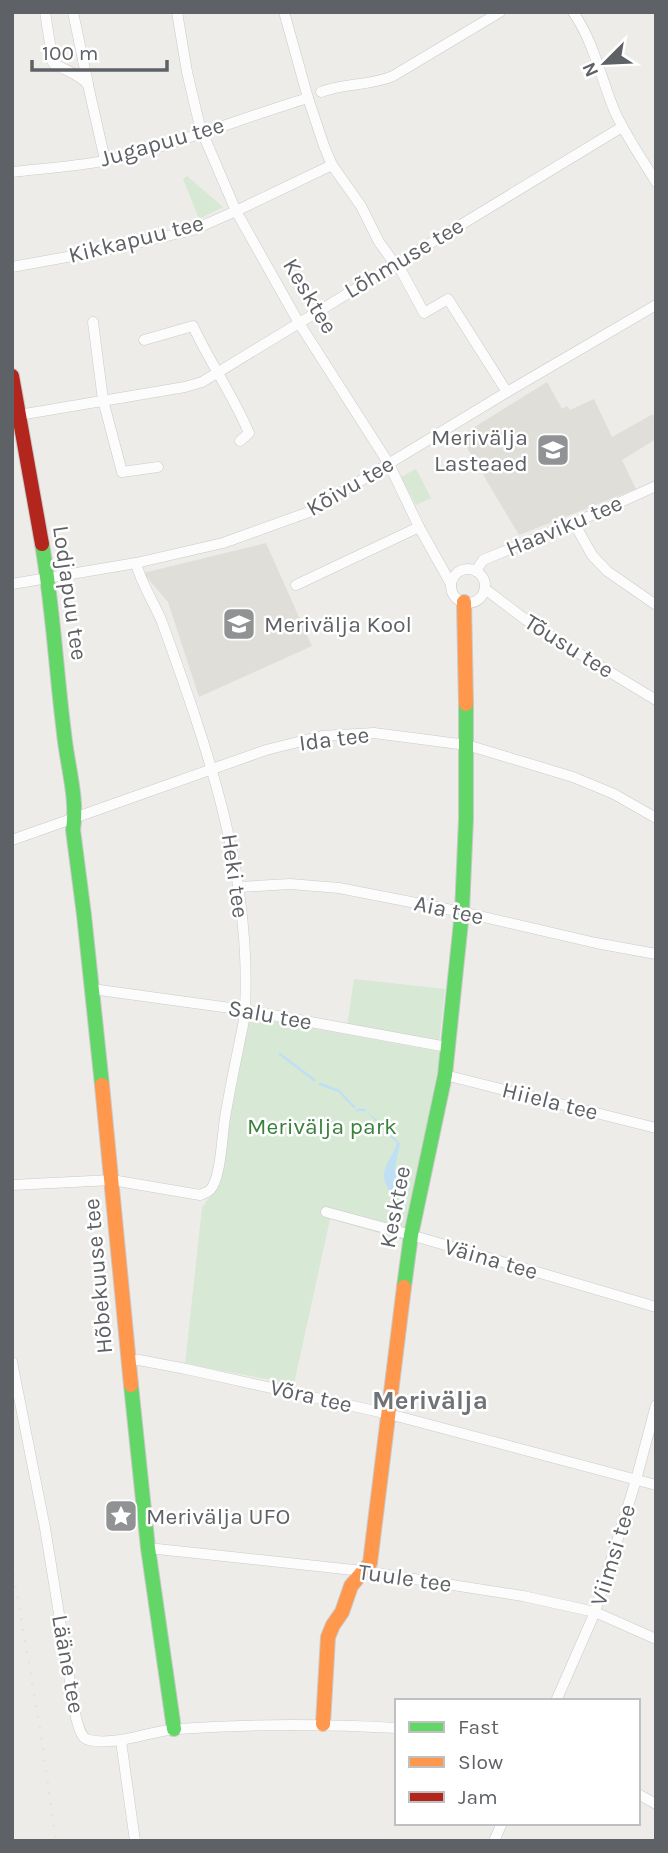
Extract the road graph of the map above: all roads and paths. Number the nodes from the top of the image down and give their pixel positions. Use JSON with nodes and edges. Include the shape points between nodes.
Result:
{"nodes":[{"id":1,"x":45,"y":12,"type":"edge"},
{"id":2,"x":73,"y":12,"type":"edge"},
{"id":3,"x":177,"y":12,"type":"edge"},
{"id":4,"x":284,"y":12,"type":"edge"},
{"id":5,"x":500,"y":12,"type":"edge"},
{"id":6,"x":573,"y":12,"type":"edge"},
{"id":7,"x":88,"y":85,"type":"junction"},
{"id":8,"x":321,"y":92,"type":"dead end"},
{"id":9,"x":308,"y":98,"type":"junction"},
{"id":10,"x":622,"y":127,"type":"junction"},
{"id":11,"x":203,"y":133,"type":"junction"},
{"id":12,"x":105,"y":160,"type":"junction"},
{"id":13,"x":332,"y":165,"type":"junction"},
{"id":14,"x":12,"y":172,"type":"edge"},
{"id":15,"x":656,"y":182,"type":"edge"},
{"id":16,"x":236,"y":211,"type":"junction"},
{"id":17,"x":396,"y":263,"type":"junction"},
{"id":18,"x":12,"y":267,"type":"edge"},
{"id":19,"x":656,"y":305,"type":"edge"},
{"id":20,"x":93,"y":323,"type":"dead end"},
{"id":21,"x":299,"y":323,"type":"junction"},
{"id":22,"x":144,"y":340,"type":"dead end"},
{"id":23,"x":218,"y":373,"type":"junction"},
{"id":24,"x":12,"y":376,"type":"edge"},
{"id":25,"x":507,"y":392,"type":"junction"},
{"id":26,"x":103,"y":400,"type":"junction"},
{"id":27,"x":19,"y":415,"type":"junction"},
{"id":28,"x":240,"y":441,"type":"dead end"},
{"id":29,"x":389,"y":464,"type":"junction"},
{"id":30,"x":158,"y":467,"type":"dead end"},
{"id":31,"x":656,"y":486,"type":"edge"},
{"id":32,"x":574,"y":523,"type":"junction"},
{"id":33,"x":419,"y":527,"type":"junction"},
{"id":34,"x":136,"y":563,"type":"junction"},
{"id":35,"x":476,"y":571,"type":"junction"},
{"id":36,"x":48,"y":578,"type":"junction"},
{"id":37,"x":12,"y":584,"type":"edge"},
{"id":38,"x":451,"y":584,"type":"junction"},
{"id":39,"x":296,"y":585,"type":"dead end"},
{"id":40,"x":485,"y":589,"type":"junction"},
{"id":41,"x":464,"y":602,"type":"junction"},
{"id":42,"x":656,"y":605,"type":"edge"},
{"id":43,"x":656,"y":700,"type":"edge"},
{"id":44,"x":467,"y":745,"type":"junction"},
{"id":45,"x":213,"y":770,"type":"junction"},
{"id":46,"x":75,"y":818,"type":"junction"},
{"id":47,"x":656,"y":818,"type":"edge"},
{"id":48,"x":12,"y":840,"type":"edge"},
{"id":49,"x":240,"y":887,"type":"junction"},
{"id":50,"x":462,"y":912,"type":"junction"},
{"id":51,"x":656,"y":954,"type":"edge"},
{"id":52,"x":92,"y":989,"type":"junction"},
{"id":53,"x":245,"y":1010,"type":"junction"},
{"id":54,"x":447,"y":1047,"type":"junction"},
{"id":55,"x":445,"y":1075,"type":"junction"},
{"id":56,"x":656,"y":1128,"type":"edge"},
{"id":57,"x":112,"y":1180,"type":"junction"},
{"id":58,"x":12,"y":1185,"type":"edge"},
{"id":59,"x":326,"y":1212,"type":"dead end"},
{"id":60,"x":411,"y":1235,"type":"junction"},
{"id":61,"x":656,"y":1307,"type":"edge"},
{"id":62,"x":128,"y":1361,"type":"junction"},
{"id":63,"x":12,"y":1362,"type":"edge"},
{"id":64,"x":656,"y":1405,"type":"edge"},
{"id":65,"x":389,"y":1414,"type":"junction"},
{"id":66,"x":636,"y":1480,"type":"junction"},
{"id":67,"x":656,"y":1485,"type":"edge"},
{"id":68,"x":148,"y":1548,"type":"junction"},
{"id":69,"x":363,"y":1571,"type":"junction"},
{"id":70,"x":595,"y":1612,"type":"junction"},
{"id":71,"x":656,"y":1639,"type":"edge"},
{"id":72,"x":557,"y":1699,"type":"edge"},
{"id":73,"x":323,"y":1724,"type":"junction"},
{"id":74,"x":395,"y":1728,"type":"edge"},
{"id":75,"x":174,"y":1729,"type":"junction"},
{"id":76,"x":121,"y":1741,"type":"junction"},
{"id":77,"x":640,"y":1795,"type":"edge"},
{"id":78,"x":656,"y":1804,"type":"edge"},
{"id":79,"x":501,"y":1825,"type":"edge"},
{"id":80,"x":135,"y":1841,"type":"edge"},
{"id":81,"x":494,"y":1841,"type":"edge"}],
"edges":[{"from":1,"to":7,"type":"street","via":[[53,63],[82,77]]},
{"from":2,"to":7,"type":"street"},
{"from":3,"to":11,"type":"street","name":"Kesktee"},
{"from":4,"to":9,"type":"street"},
{"from":5,"to":8,"type":"street","via":[[393,76]]},
{"from":6,"to":10,"type":"street"},
{"from":7,"to":12,"type":"street"},
{"from":9,"to":11,"type":"street","name":"Jugapuu tee"},
{"from":9,"to":13,"type":"street"},
{"from":10,"to":15,"type":"street"},
{"from":10,"to":17,"type":"street","name":"Lõhmuse tee"},
{"from":11,"to":12,"type":"street","name":"Jugapuu tee"},
{"from":11,"to":16,"type":"street","name":"Kesktee"},
{"from":12,"to":14,"type":"street","name":"Jugapuu tee"},
{"from":13,"to":16,"type":"street","name":"Kikkapuu tee"},
{"from":13,"to":17,"type":"street"},
{"from":16,"to":18,"type":"street","name":"Kikkapuu tee","via":[[193,230]]},
{"from":16,"to":21,"type":"street","name":"Kesktee"},
{"from":17,"to":21,"type":"street","name":"Lõhmuse tee"},
{"from":17,"to":25,"type":"street","via":[[424,313],[448,299]]},
{"from":19,"to":25,"type":"street","name":"Kõivu tee"},
{"from":20,"to":26,"type":"street"},
{"from":21,"to":23,"type":"street","name":"Lõhmuse tee"},
{"from":21,"to":29,"type":"street","name":"Kesktee"},
{"from":22,"to":23,"type":"street","via":[[193,326]]},
{"from":23,"to":26,"type":"street","name":"Lõhmuse tee","via":[[185,387]]},
{"from":23,"to":28,"type":"street","via":[[249,433]]},
{"from":24,"to":27,"type":"street","name":"Lodjapuu tee"},
{"from":25,"to":29,"type":"street","name":"Kõivu tee"},
{"from":26,"to":27,"type":"street","name":"Lõhmuse tee"},
{"from":26,"to":30,"type":"street","via":[[122,472]]},
{"from":27,"to":36,"type":"street","name":"Lodjapuu tee"},
{"from":29,"to":33,"type":"street","name":"Kesktee"},
{"from":29,"to":34,"type":"street","name":"Kõivu tee","via":[[309,512],[223,543]]},
{"from":31,"to":32,"type":"street","name":"Haaviku tee"},
{"from":32,"to":35,"type":"street","name":"Haaviku tee","via":[[483,560]]},
{"from":32,"to":42,"type":"street","via":[[599,563]]},
{"from":33,"to":38,"type":"street","name":"Kesktee"},
{"from":33,"to":39,"type":"street"},
{"from":34,"to":36,"type":"street","name":"Kõivu tee"},
{"from":34,"to":45,"type":"street","name":"Heki tee"},
{"from":35,"to":38,"type":"street","via":[[460,571]]},
{"from":35,"to":40,"type":"street"},
{"from":36,"to":37,"type":"street","name":"Kõivu tee"},
{"from":36,"to":46,"type":"street","name":"Lodjapuu tee"},
{"from":38,"to":41,"type":"street","via":[[453,594]]},
{"from":40,"to":41,"type":"street","via":[[476,601]]},
{"from":40,"to":43,"type":"street","name":"Tõusu tee","via":[[534,626]]},
{"from":41,"to":44,"type":"street","name":"Kesktee"},
{"from":44,"to":45,"type":"street","name":"Ida tee","via":[[374,733],[322,736]]},
{"from":44,"to":47,"type":"street","name":"Ida tee","via":[[573,777]]},
{"from":44,"to":50,"type":"street","name":"Kesktee"},
{"from":45,"to":46,"type":"street","name":"Ida tee"},
{"from":45,"to":49,"type":"street","name":"Heki tee"},
{"from":46,"to":48,"type":"street","name":"Ida tee"},
{"from":46,"to":52,"type":"street","name":"Hõbekuuse tee"},
{"from":49,"to":50,"type":"street","name":"Aia tee","via":[[290,884],[339,888]]},
{"from":49,"to":53,"type":"street","name":"Heki tee"},
{"from":50,"to":51,"type":"street","name":"Aia tee"},
{"from":50,"to":54,"type":"street","name":"Kesktee"},
{"from":52,"to":53,"type":"street","name":"Salu tee"},
{"from":52,"to":57,"type":"street","name":"Hõbekuuse tee"},
{"from":53,"to":54,"type":"street","name":"Salu tee"},
{"from":53,"to":57,"type":"street","name":"Heki tee","via":[[216,1177],[209,1190],[200,1195]]},
{"from":54,"to":55,"type":"street","name":"Kesktee"},
{"from":55,"to":56,"type":"street","name":"Hiiela tee"},
{"from":55,"to":60,"type":"street","name":"Kesktee"},
{"from":57,"to":58,"type":"street"},
{"from":57,"to":62,"type":"street","name":"Hõbekuuse tee"},
{"from":59,"to":60,"type":"street","name":"Väina tee"},
{"from":60,"to":61,"type":"street","name":"Väina tee"},
{"from":60,"to":65,"type":"street","name":"Kesktee"},
{"from":62,"to":65,"type":"street","name":"Võra tee","via":[[186,1369]]},
{"from":62,"to":68,"type":"street","name":"Hõbekuuse tee"},
{"from":63,"to":76,"type":"street","name":"Lääne tee","via":[[76,1718],[88,1740]]},
{"from":64,"to":66,"type":"street","name":"Viimsi tee"},
{"from":65,"to":66,"type":"street","name":"Võra tee"},
{"from":65,"to":69,"type":"street","name":"Kesktee","via":[[370,1563]]},
{"from":66,"to":67,"type":"street","name":"Võra tee"},
{"from":66,"to":70,"type":"street","name":"Viimsi tee"},
{"from":68,"to":69,"type":"street","name":"Tuule tee"},
{"from":68,"to":75,"type":"street","name":"Hõbekuuse tee"},
{"from":69,"to":70,"type":"street","name":"Tuule tee"},
{"from":69,"to":73,"type":"street","name":"Kesktee","via":[[351,1586],[328,1637]]},
{"from":70,"to":71,"type":"street","name":"Tuule tee"},
{"from":70,"to":72,"type":"street","name":"Viimsi tee"},
{"from":73,"to":74,"type":"street","name":"Lääne tee"},
{"from":73,"to":75,"type":"street","name":"Lääne tee"},
{"from":75,"to":76,"type":"street","name":"Lääne tee"},
{"from":76,"to":80,"type":"street"},
{"from":77,"to":78,"type":"street"},
{"from":79,"to":81,"type":"street"}]}
